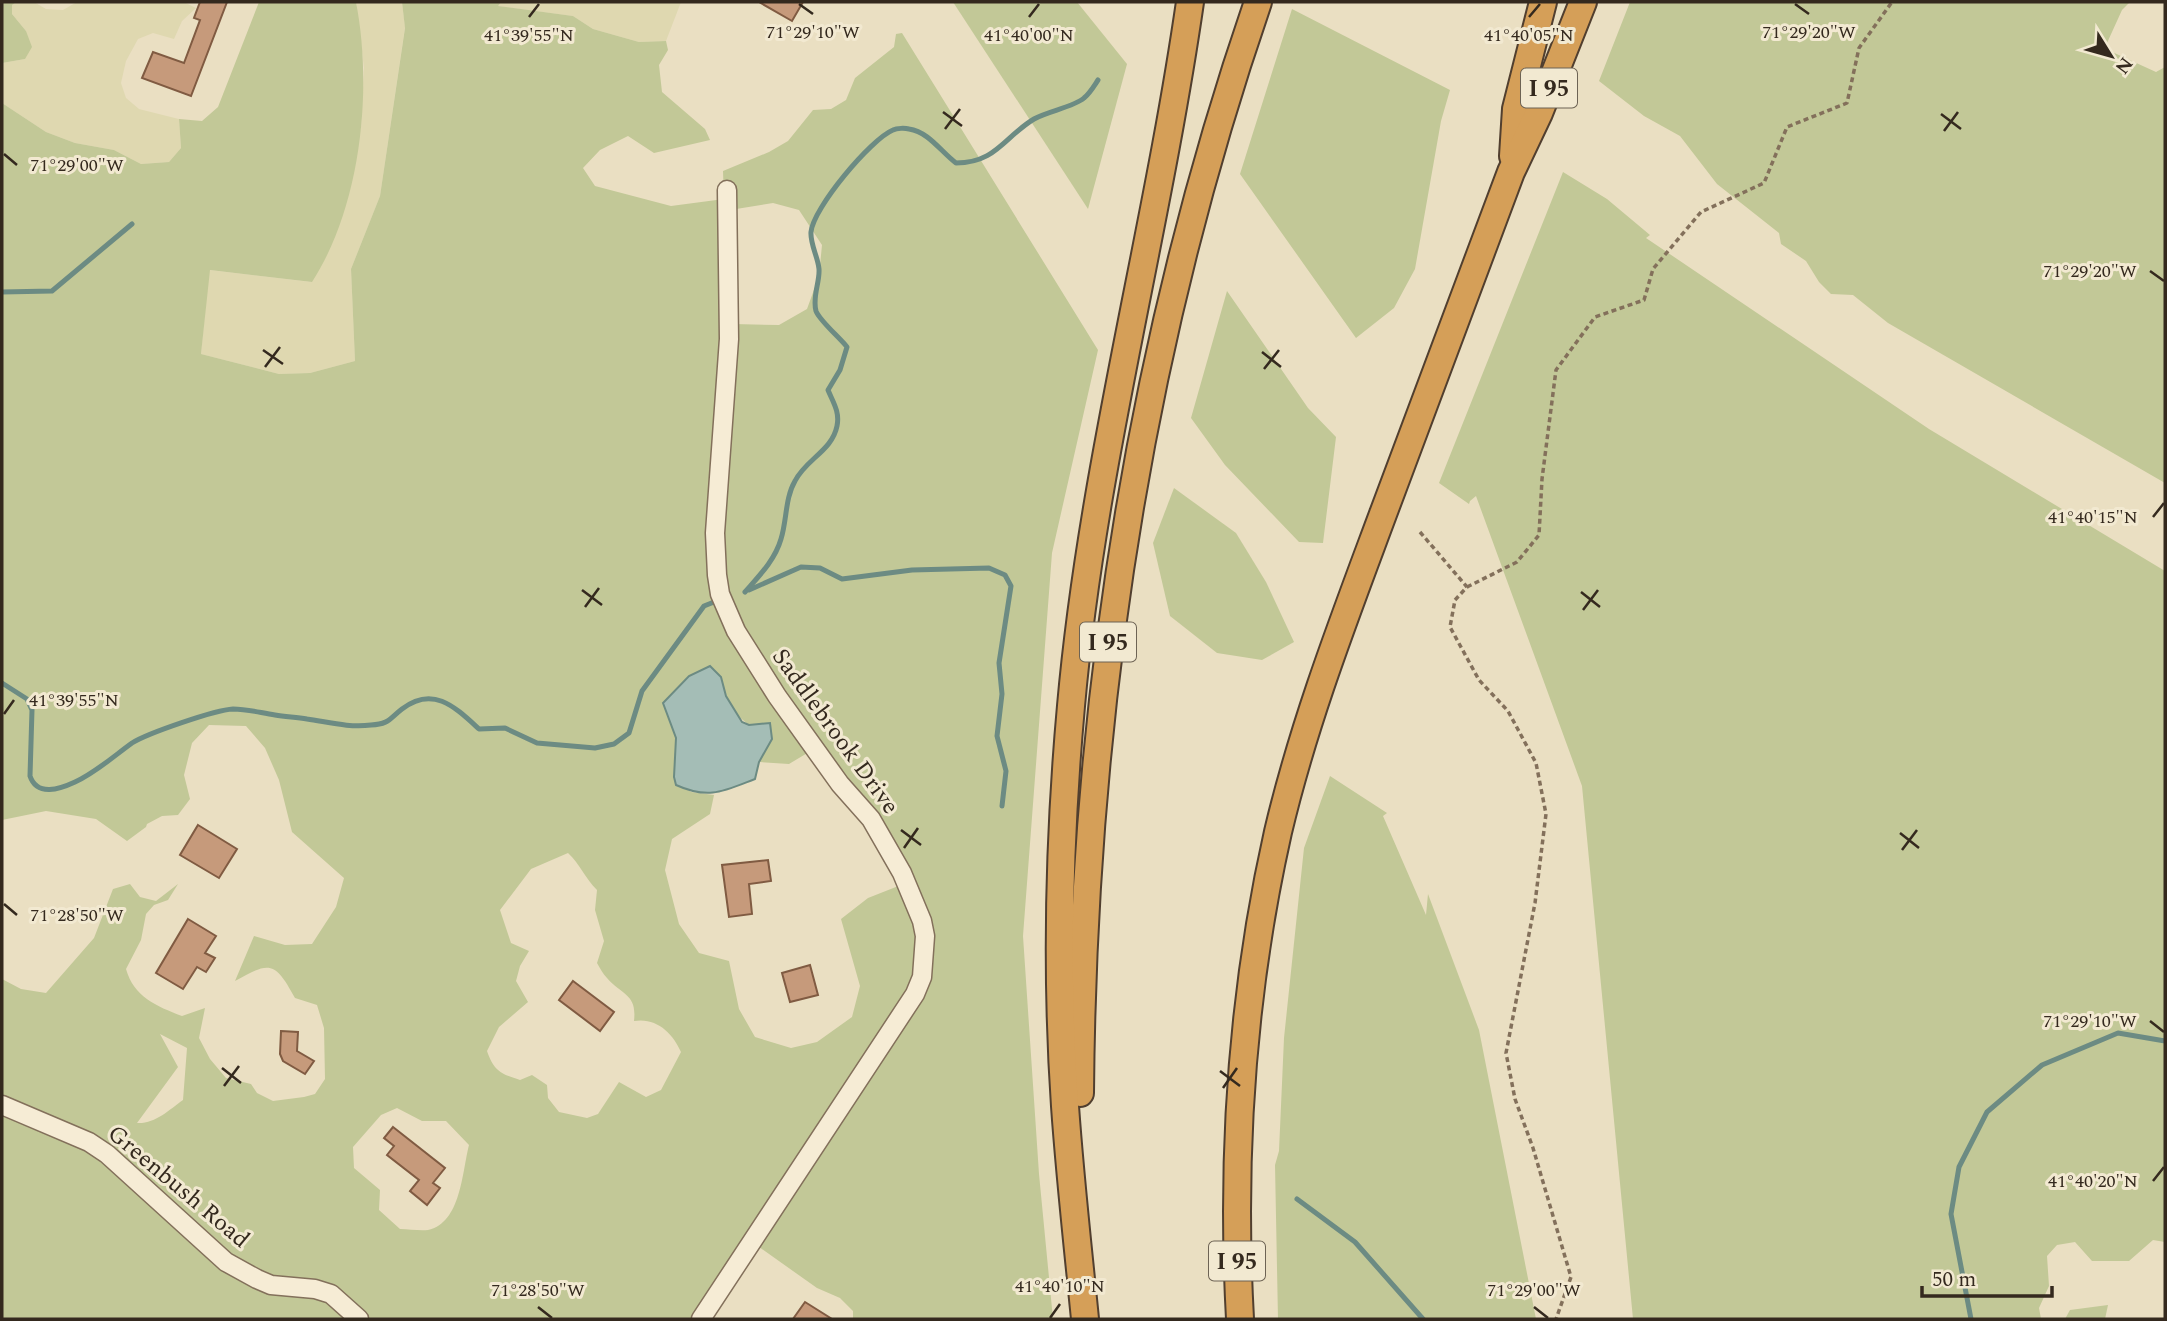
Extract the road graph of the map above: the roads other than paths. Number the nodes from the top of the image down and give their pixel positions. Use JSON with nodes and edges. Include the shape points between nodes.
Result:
{"nodes":[{"id":1,"x":1190,"y":2,"type":"edge"},
{"id":2,"x":1258,"y":2,"type":"edge"},
{"id":3,"x":1543,"y":2,"type":"edge"},
{"id":4,"x":1583,"y":2,"type":"edge"},
{"id":5,"x":1511,"y":172,"type":"junction"},
{"id":6,"x":727,"y":190,"type":"dead end"},
{"id":7,"x":2,"y":1105,"type":"edge"},
{"id":8,"x":1084,"y":1309,"type":"edge"},
{"id":9,"x":359,"y":1319,"type":"edge"},
{"id":10,"x":701,"y":1319,"type":"edge"},
{"id":11,"x":1240,"y":1319,"type":"edge"}],
"edges":[{"from":1,"to":8,"type":"highway","via":[[1097,506],[1071,705],[1060,910],[1061,1040]]},
{"from":2,"to":8,"type":"highway","number":"I 95","via":[[1209,155],[1161,339],[1136,461],[1107,650],[1093,789],[1083,979],[1080,1169]]},
{"from":3,"to":5,"type":"highway","via":[[1516,109]]},
{"from":4,"to":5,"type":"highway","number":"I 95"},
{"from":5,"to":11,"type":"highway","number":"I 95","via":[[1316,694],[1278,832],[1255,955],[1241,1078],[1236,1202]]},
{"from":6,"to":10,"type":"street","name":"Saddlebrook Drive","via":[[729,339],[715,533],[720,594],[736,631],[777,696],[883,838],[902,873],[925,936],[922,977],[915,994]]},
{"from":7,"to":9,"type":"street","name":"Greenbush Road","via":[[107,1154],[226,1262],[271,1285],[331,1294]]}]}
